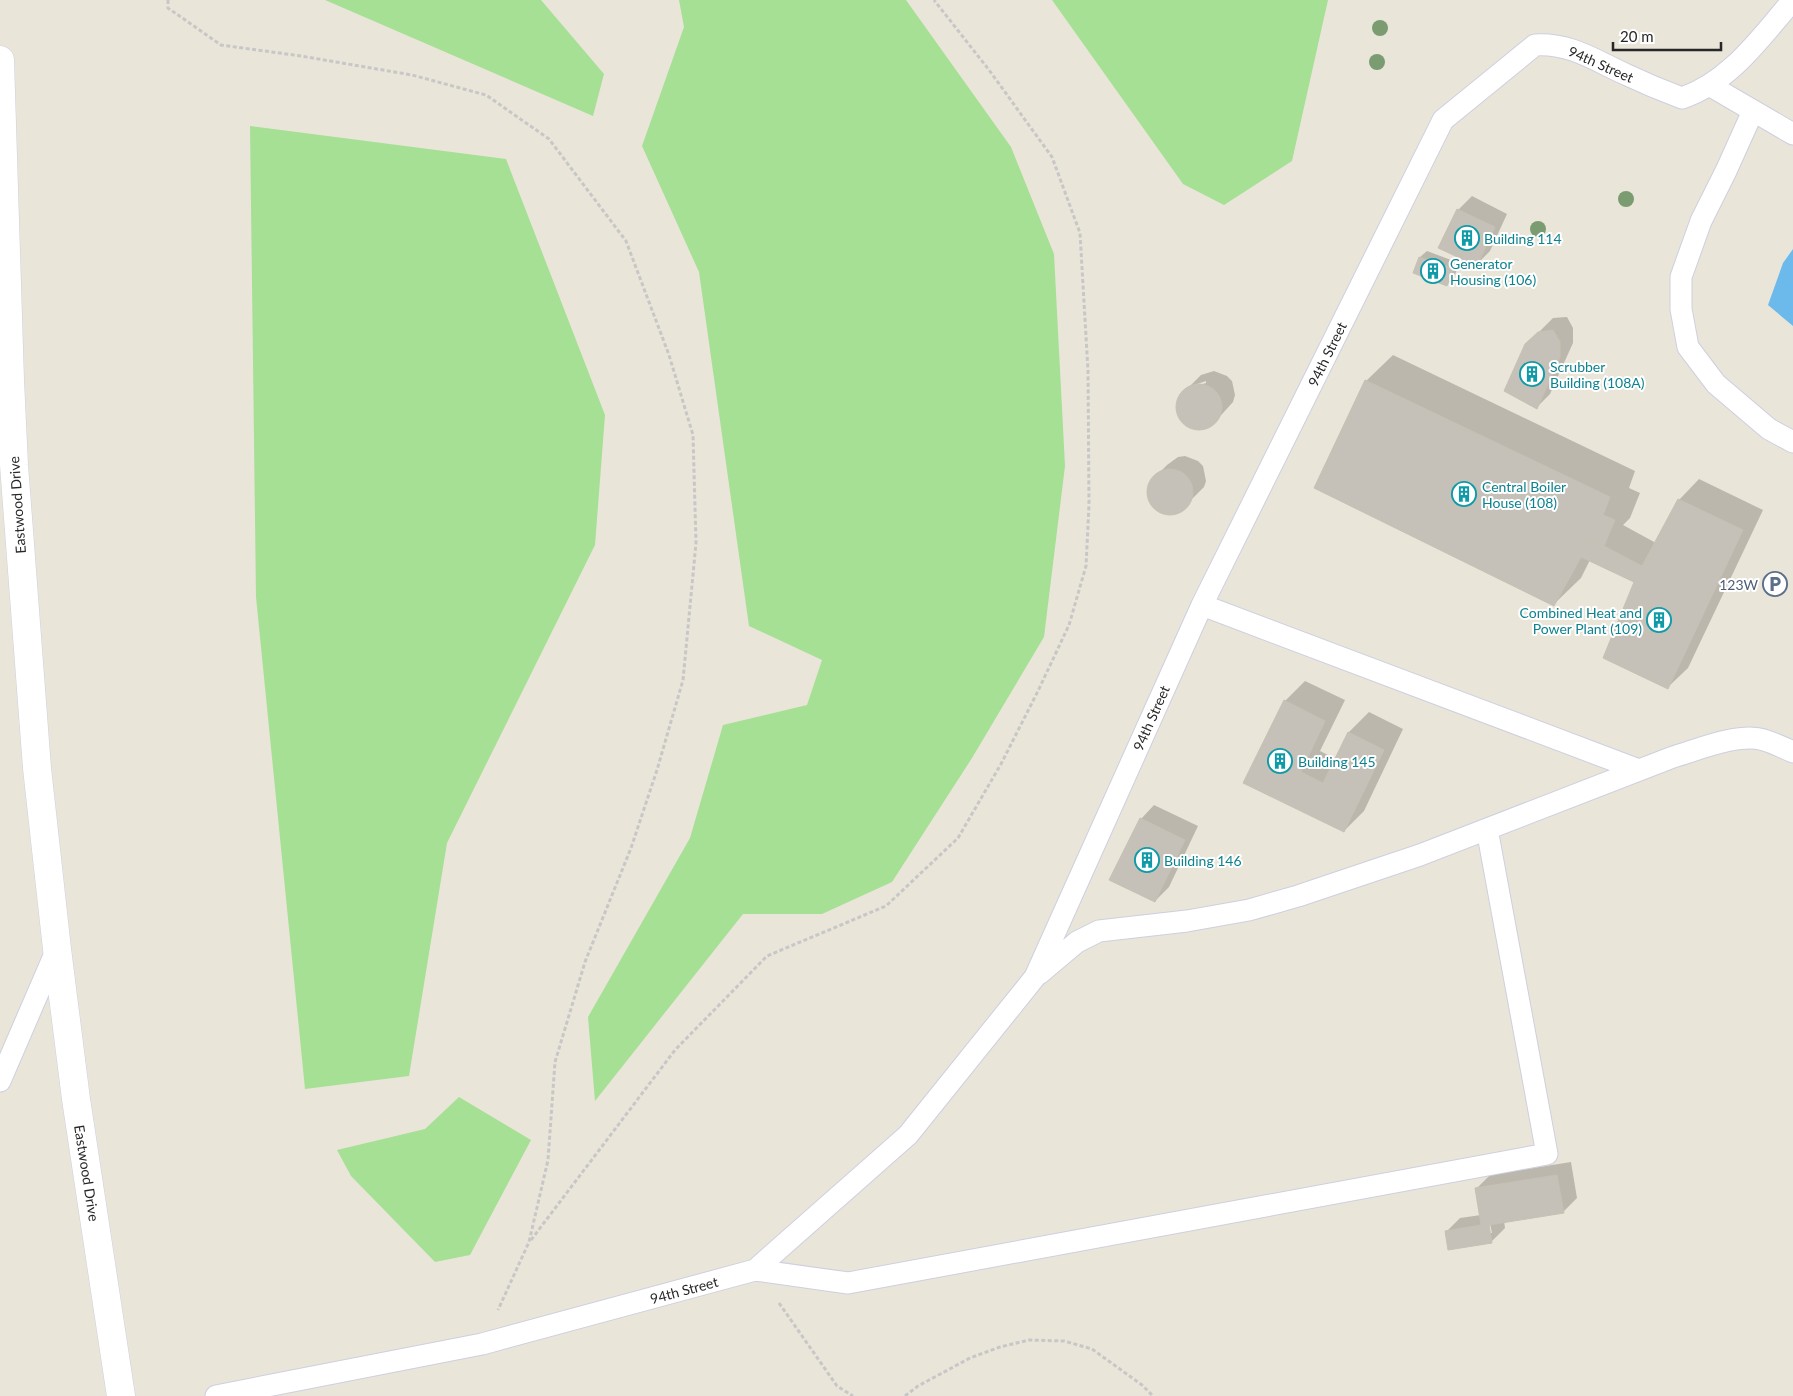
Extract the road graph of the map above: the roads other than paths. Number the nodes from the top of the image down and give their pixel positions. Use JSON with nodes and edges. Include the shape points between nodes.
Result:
{"nodes":[{"id":1,"x":1793,"y":0,"type":"edge"},
{"id":2,"x":0,"y":60,"type":"edge"},
{"id":3,"x":1709,"y":85,"type":"junction"},
{"id":4,"x":1753,"y":111,"type":"junction"},
{"id":5,"x":1793,"y":134,"type":"edge"},
{"id":6,"x":1793,"y":442,"type":"edge"},
{"id":7,"x":1202,"y":605,"type":"junction"},
{"id":8,"x":1793,"y":752,"type":"edge"},
{"id":9,"x":1639,"y":770,"type":"junction"},
{"id":10,"x":1488,"y":829,"type":"junction"},
{"id":11,"x":57,"y":949,"type":"junction"},
{"id":12,"x":1035,"y":977,"type":"junction"},
{"id":13,"x":0,"y":1081,"type":"edge"},
{"id":14,"x":755,"y":1270,"type":"junction"},
{"id":15,"x":121,"y":1396,"type":"edge"},
{"id":16,"x":216,"y":1396,"type":"edge"}],
"edges":[{"from":1,"to":3,"type":"lane","name":"94th Street","via":[[1738,63]]},
{"from":2,"to":11,"type":"street","name":"Eastwood Drive","via":[[6,315],[14,465],[38,768]]},
{"from":3,"to":4,"type":"lane"},
{"from":3,"to":7,"type":"lane","name":"94th Street","via":[[1682,98],[1626,75],[1578,50],[1549,44],[1535,45],[1443,120]]},
{"from":4,"to":5,"type":"lane"},
{"from":4,"to":6,"type":"lane","via":[[1701,220],[1681,277],[1681,309],[1688,347],[1716,384],[1769,429]]},
{"from":7,"to":9,"type":"lane"},
{"from":7,"to":12,"type":"lane","name":"94th Street"},
{"from":8,"to":9,"type":"lane","name":"94th Street","via":[[1763,739],[1738,739]]},
{"from":9,"to":10,"type":"lane","name":"94th Street"},
{"from":10,"to":12,"type":"lane","name":"94th Street","via":[[1420,855],[1249,910],[1099,931],[1077,942]]},
{"from":10,"to":14,"type":"lane","via":[[1547,1154],[848,1283]]},
{"from":11,"to":13,"type":"lane","name":"Eastwood Drive"},
{"from":11,"to":15,"type":"street","name":"Eastwood Drive"},
{"from":12,"to":14,"type":"lane","name":"94th Street","via":[[908,1135]]},
{"from":14,"to":16,"type":"lane","name":"94th Street","via":[[482,1344]]}]}
